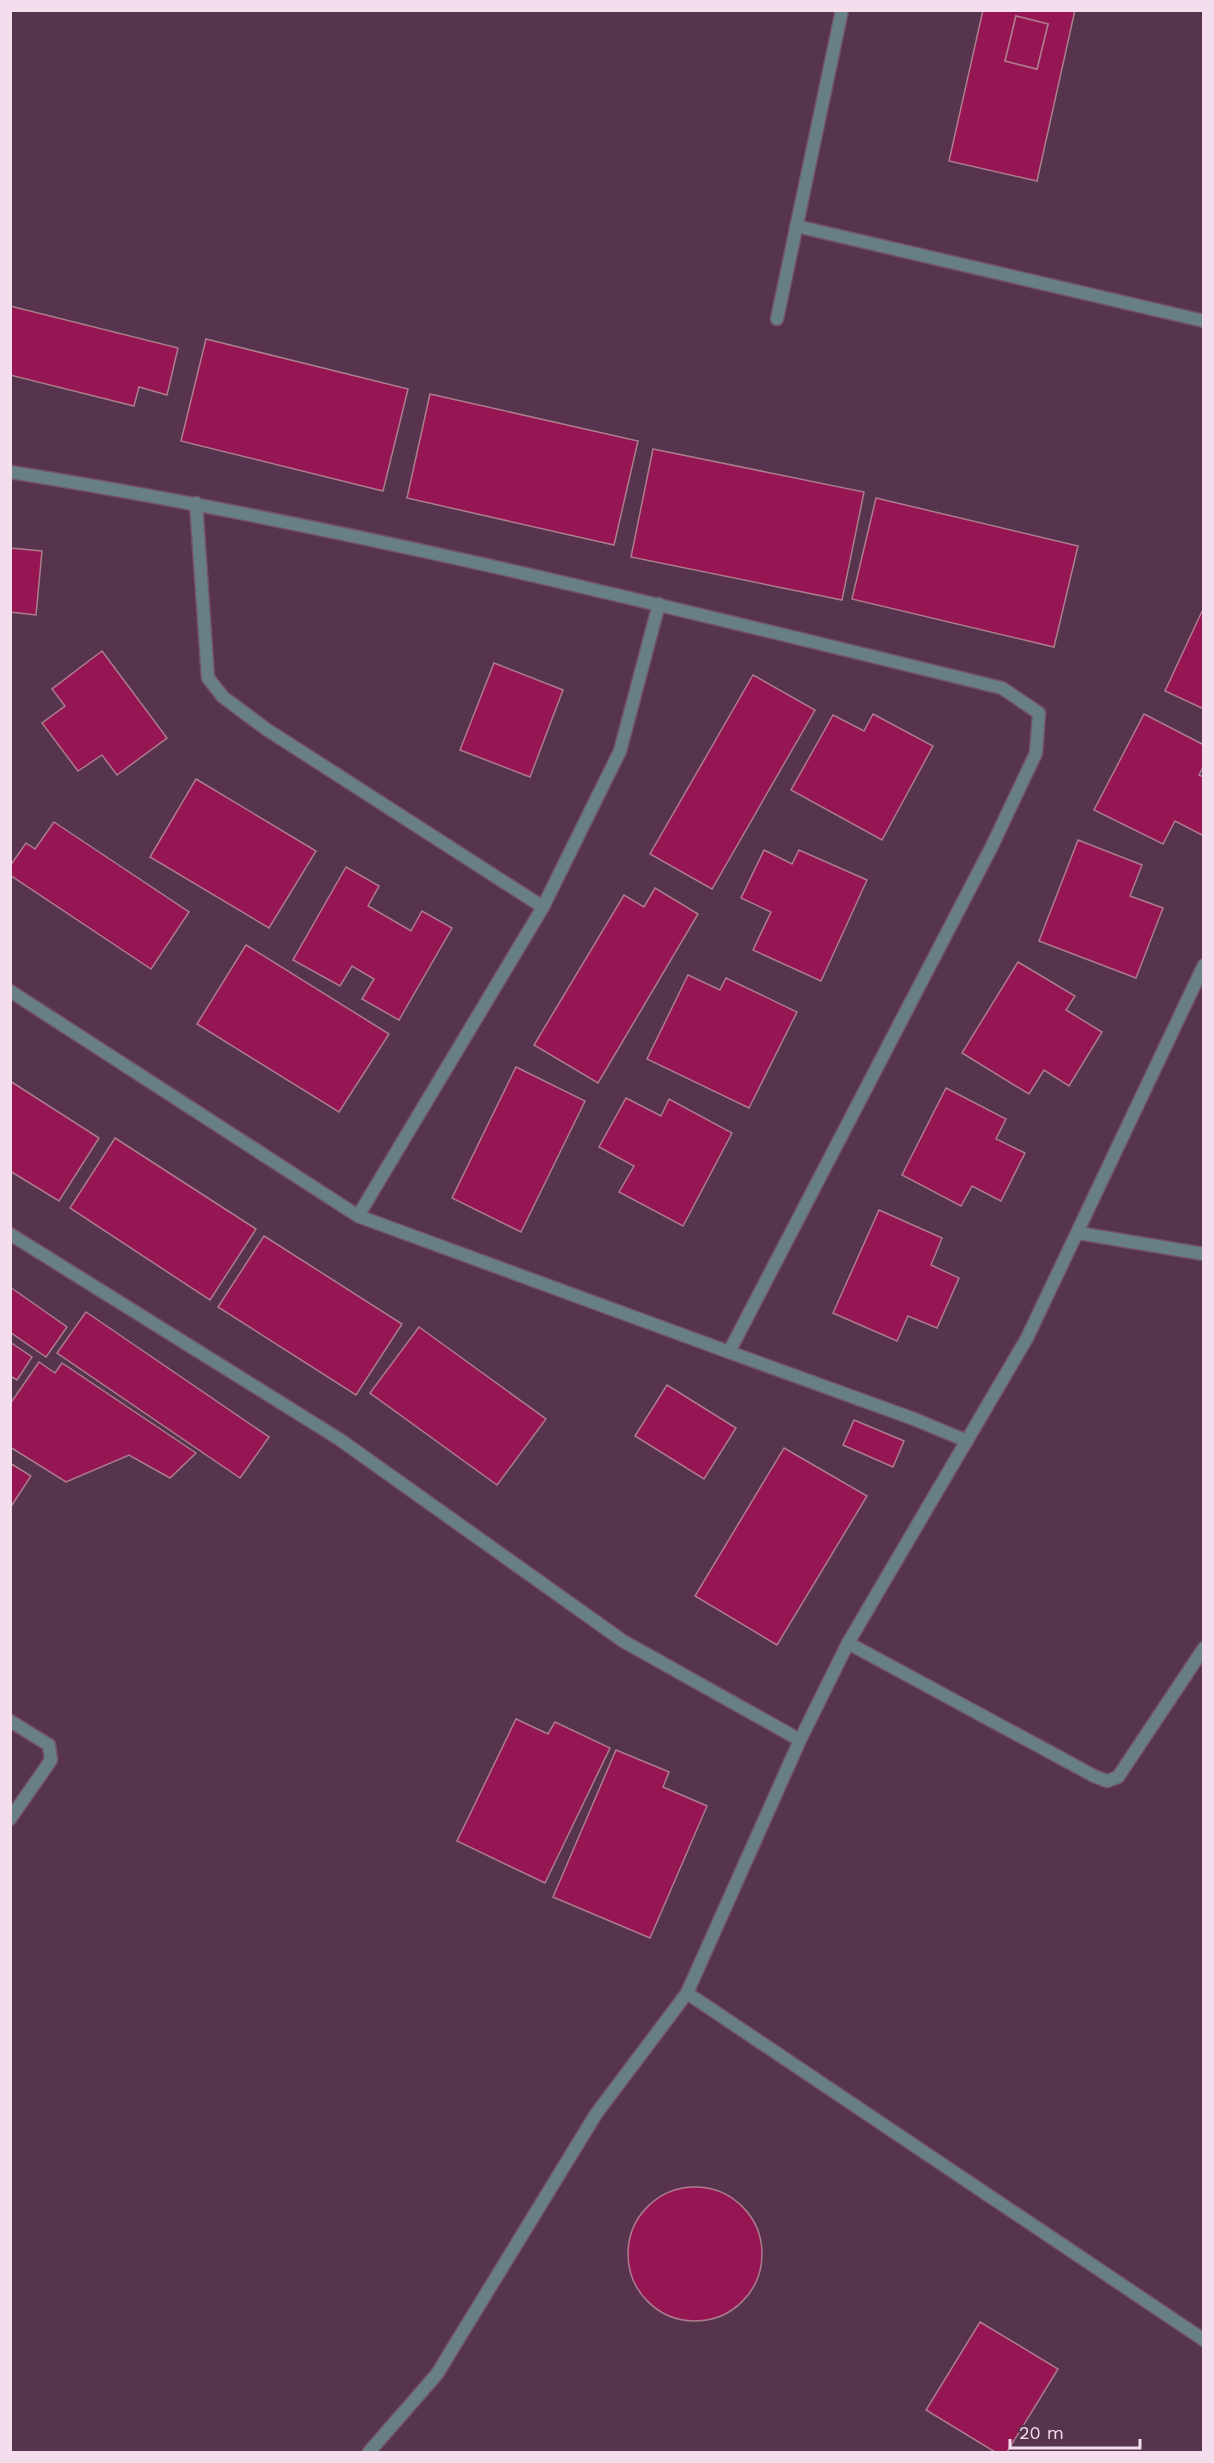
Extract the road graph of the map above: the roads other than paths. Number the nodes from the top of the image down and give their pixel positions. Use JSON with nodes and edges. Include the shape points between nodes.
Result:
{"nodes":[{"id":1,"x":836,"y":10,"type":"edge"},
{"id":2,"x":842,"y":11,"type":"edge"},
{"id":3,"x":796,"y":226,"type":"junction"},
{"id":4,"x":777,"y":319,"type":"dead end"},
{"id":5,"x":1203,"y":321,"type":"edge"},
{"id":6,"x":10,"y":472,"type":"edge"},
{"id":7,"x":196,"y":503,"type":"junction"},
{"id":8,"x":659,"y":604,"type":"junction"},
{"id":9,"x":543,"y":907,"type":"junction"},
{"id":10,"x":1203,"y":965,"type":"edge"},
{"id":11,"x":10,"y":991,"type":"edge"},
{"id":12,"x":358,"y":1216,"type":"junction"},
{"id":13,"x":1078,"y":1233,"type":"junction"},
{"id":14,"x":10,"y":1234,"type":"edge"},
{"id":15,"x":1203,"y":1254,"type":"edge"},
{"id":16,"x":729,"y":1352,"type":"junction"},
{"id":17,"x":967,"y":1441,"type":"junction"},
{"id":18,"x":848,"y":1643,"type":"junction"},
{"id":19,"x":1203,"y":1648,"type":"edge"},
{"id":20,"x":10,"y":1722,"type":"edge"},
{"id":21,"x":800,"y":1740,"type":"junction"},
{"id":22,"x":10,"y":1819,"type":"edge"},
{"id":23,"x":687,"y":1993,"type":"junction"},
{"id":24,"x":1203,"y":2340,"type":"edge"},
{"id":25,"x":369,"y":2452,"type":"edge"}],
"edges":[{"from":1,"to":2,"type":"street"},
{"from":2,"to":3,"type":"street"},
{"from":3,"to":4,"type":"street"},
{"from":3,"to":5,"type":"street"},
{"from":6,"to":7,"type":"street"},
{"from":7,"to":8,"type":"street"},
{"from":7,"to":9,"type":"street","via":[[208,678],[223,697],[266,729]]},
{"from":8,"to":9,"type":"street","via":[[620,751]]},
{"from":8,"to":16,"type":"street","via":[[1002,688],[1039,712],[1036,753],[992,846]]},
{"from":9,"to":12,"type":"street"},
{"from":10,"to":13,"type":"street"},
{"from":11,"to":12,"type":"street"},
{"from":12,"to":16,"type":"street"},
{"from":13,"to":15,"type":"street"},
{"from":13,"to":17,"type":"street","via":[[1027,1338]]},
{"from":14,"to":21,"type":"street","via":[[339,1439],[623,1641]]},
{"from":16,"to":17,"type":"street"},
{"from":17,"to":18,"type":"street"},
{"from":18,"to":19,"type":"street","via":[[1107,1781],[1118,1777]]},
{"from":18,"to":21,"type":"street"},
{"from":20,"to":22,"type":"street","via":[[50,1745],[51,1760]]},
{"from":21,"to":23,"type":"street"},
{"from":23,"to":24,"type":"street"},
{"from":23,"to":25,"type":"street","via":[[596,2114],[437,2374]]}]}
